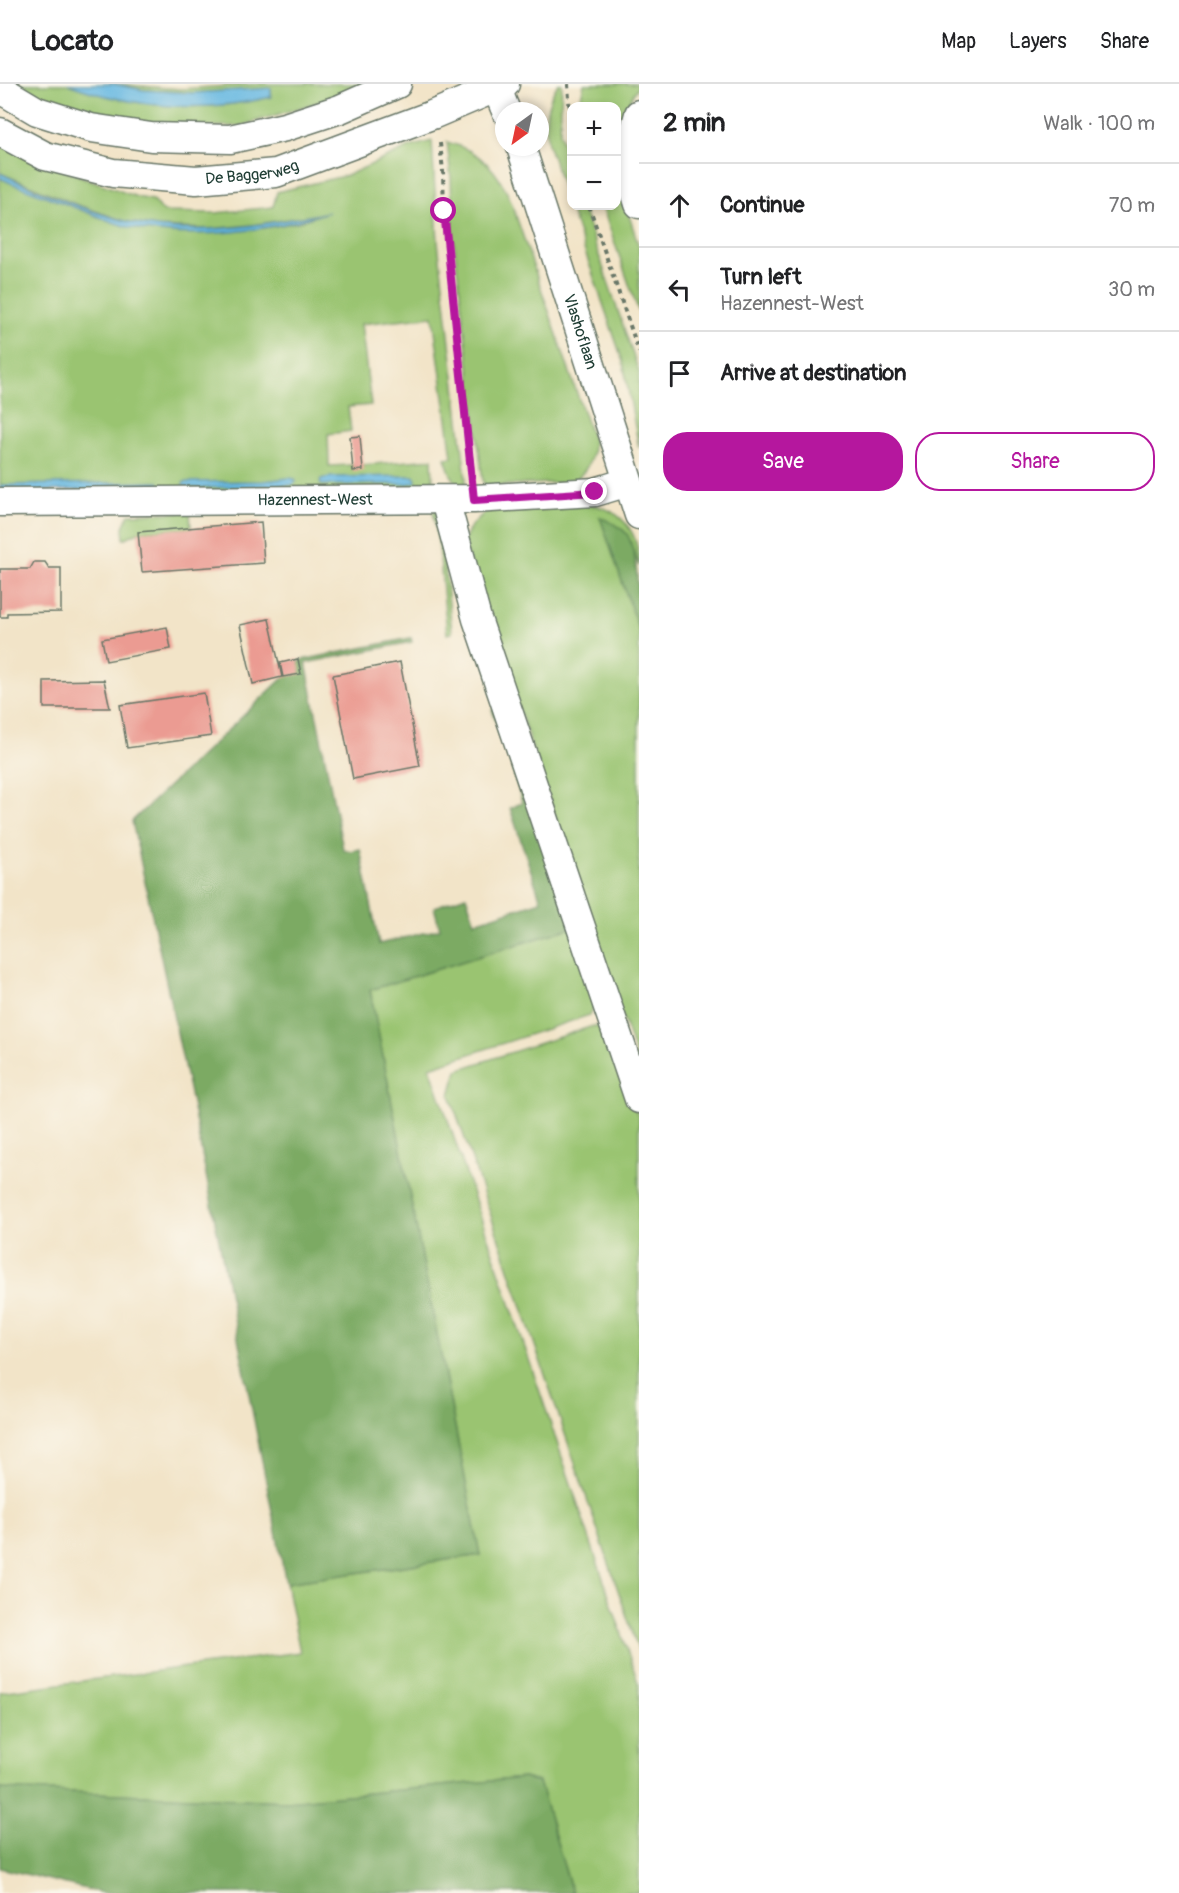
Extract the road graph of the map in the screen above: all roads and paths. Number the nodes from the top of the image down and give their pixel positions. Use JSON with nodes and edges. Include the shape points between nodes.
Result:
{"nodes":[{"id":1,"x":398,"y":84,"type":"edge"},
{"id":2,"x":568,"y":84,"type":"edge"},
{"id":3,"x":0,"y":89,"type":"edge"},
{"id":4,"x":501,"y":92,"type":"edge"},
{"id":5,"x":569,"y":102,"type":"edge"},
{"id":6,"x":639,"y":114,"type":"edge"},
{"id":7,"x":432,"y":115,"type":"junction"},
{"id":8,"x":0,"y":132,"type":"edge"},
{"id":9,"x":524,"y":156,"type":"edge"},
{"id":10,"x":639,"y":204,"type":"edge"},
{"id":11,"x":590,"y":210,"type":"edge"},
{"id":12,"x":639,"y":352,"type":"edge"},
{"id":13,"x":628,"y":482,"type":"junction"},
{"id":14,"x":445,"y":500,"type":"junction"},
{"id":15,"x":474,"y":500,"type":"junction"},
{"id":16,"x":0,"y":502,"type":"edge"},
{"id":17,"x":639,"y":515,"type":"edge"},
{"id":18,"x":639,"y":1098,"type":"edge"}],
"edges":[{"from":1,"to":3,"type":"street","via":[[340,109],[230,139],[151,137],[91,128],[37,111]]},
{"from":2,"to":5,"type":"path"},
{"from":4,"to":7,"type":"street","name":"De Baggerweg"},
{"from":6,"to":10,"type":"street","via":[[631,162]]},
{"from":7,"to":8,"type":"street","name":"De Baggerweg","via":[[276,173],[196,180],[113,173],[45,156]]},
{"from":7,"to":15,"type":"path","via":[[441,150]]},
{"from":9,"to":13,"type":"street","name":"Vlashoflaan"},
{"from":11,"to":12,"type":"path"},
{"from":13,"to":15,"type":"street","name":"Hazennest-West","via":[[595,492]]},
{"from":13,"to":17,"type":"street","name":"Vlashoflaan"},
{"from":14,"to":15,"type":"street","name":"Hazennest-West"},
{"from":14,"to":16,"type":"street","name":"Hazennest-West"},
{"from":14,"to":18,"type":"street","via":[[481,630]]}]}
